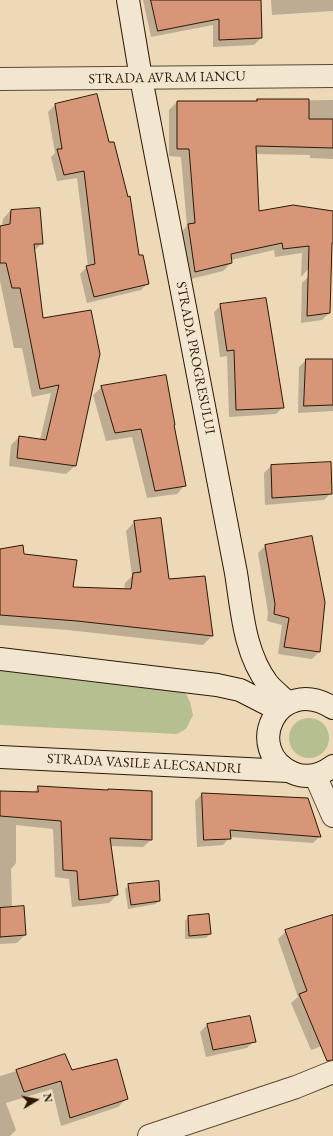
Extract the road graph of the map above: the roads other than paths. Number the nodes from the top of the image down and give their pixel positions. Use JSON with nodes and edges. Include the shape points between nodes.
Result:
{"nodes":[{"id":1,"x":128,"y":0,"type":"edge"},
{"id":2,"x":333,"y":76,"type":"edge"},
{"id":3,"x":141,"y":78,"type":"junction"},
{"id":4,"x":0,"y":79,"type":"edge"},
{"id":5,"x":0,"y":659,"type":"edge"},
{"id":6,"x":283,"y":707,"type":"junction"},
{"id":7,"x":333,"y":708,"type":"edge"},
{"id":8,"x":0,"y":757,"type":"edge"},
{"id":9,"x":288,"y":771,"type":"junction"},
{"id":10,"x":324,"y":771,"type":"edge"},
{"id":11,"x":333,"y":816,"type":"edge"},
{"id":12,"x":333,"y":1072,"type":"edge"},
{"id":13,"x":149,"y":1136,"type":"edge"}],
"edges":[{"from":1,"to":3,"type":"street","name":"STRADA PROGRESULUI"},
{"from":2,"to":3,"type":"street","name":"STRADA AVRAM IANCU"},
{"from":3,"to":4,"type":"street","name":"STRADA AVRAM IANCU"},
{"from":3,"to":6,"type":"street","name":"STRADA PROGRESULUI","via":[[246,631],[260,672]]},
{"from":5,"to":6,"type":"street","via":[[217,685],[240,690]]},
{"from":6,"to":7,"type":"street","via":[[299,699],[311,698],[323,701]]},
{"from":6,"to":9,"type":"street","via":[[272,720],[268,731],[272,754]]},
{"from":8,"to":9,"type":"street","name":"STRADA VASILE ALECSANDRI"},
{"from":9,"to":10,"type":"street","name":"STRADA VASILE ALECSANDRI","via":[[306,776]]},
{"from":10,"to":11,"type":"street"},
{"from":12,"to":13,"type":"street","via":[[296,1087]]}]}
